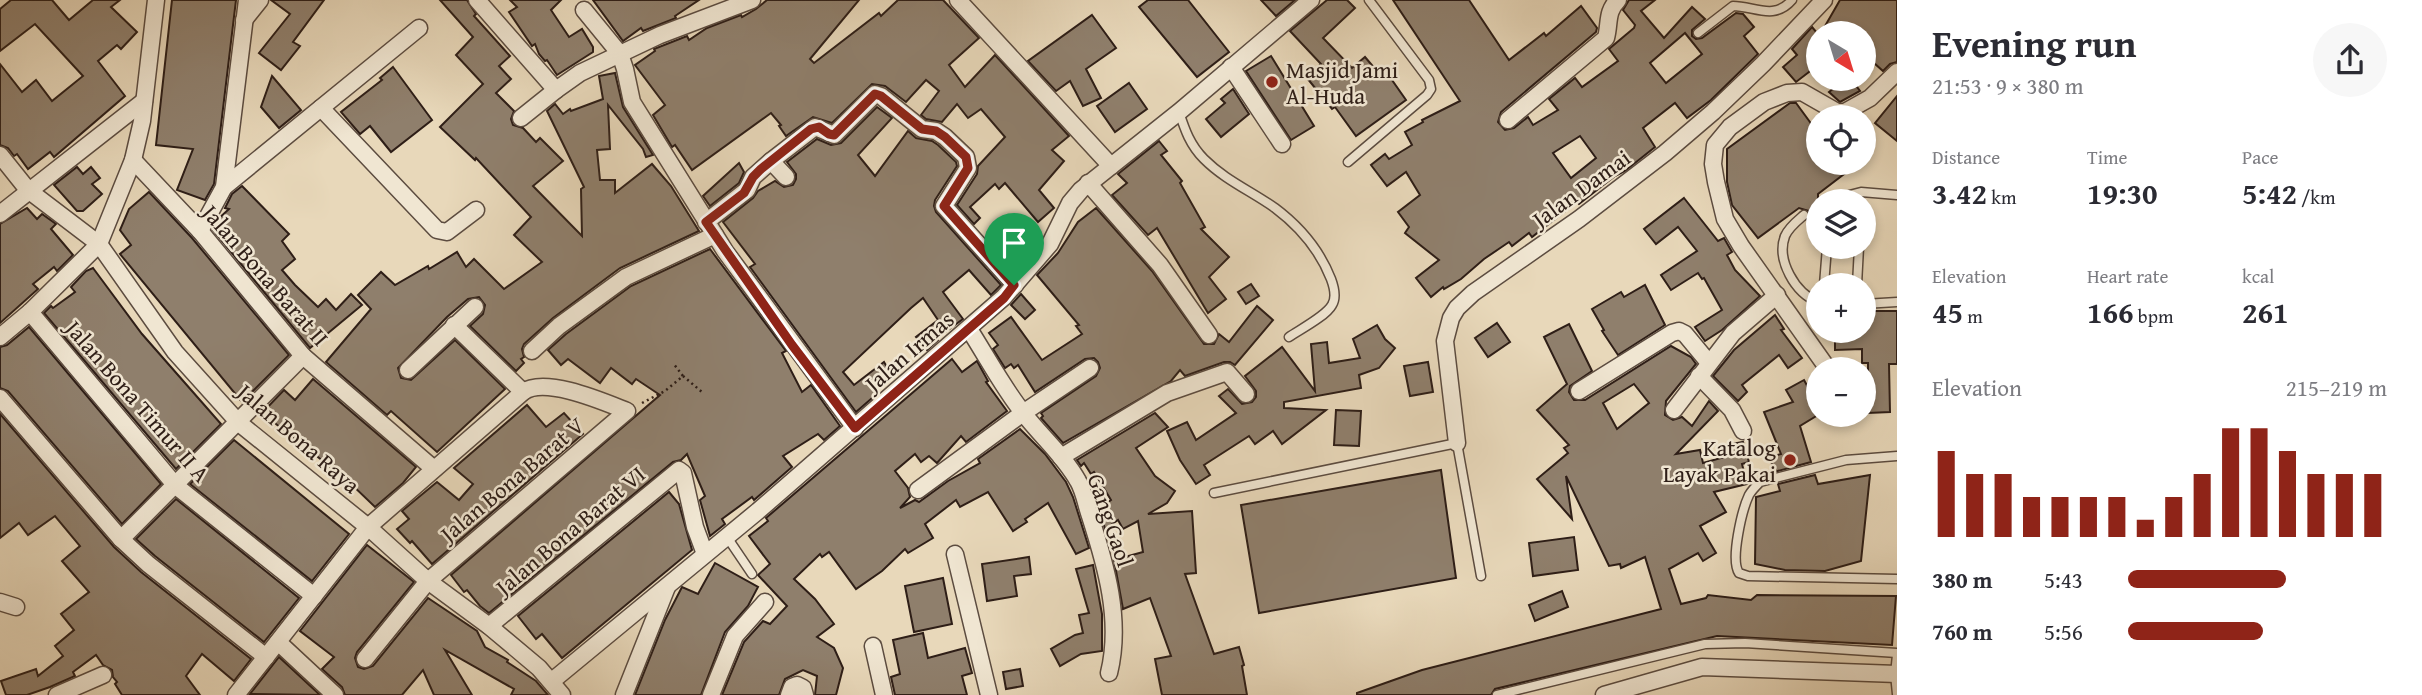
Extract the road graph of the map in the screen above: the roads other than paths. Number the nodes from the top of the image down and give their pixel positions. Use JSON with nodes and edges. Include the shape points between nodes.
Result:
{"nodes":[{"id":1,"x":156,"y":0,"type":"edge"},
{"id":2,"x":247,"y":0,"type":"edge"},
{"id":3,"x":260,"y":0,"type":"edge"},
{"id":4,"x":477,"y":0,"type":"edge"},
{"id":5,"x":752,"y":0,"type":"edge"},
{"id":6,"x":958,"y":0,"type":"edge"},
{"id":7,"x":1311,"y":0,"type":"edge"},
{"id":8,"x":1369,"y":0,"type":"edge"},
{"id":9,"x":1618,"y":0,"type":"edge"},
{"id":10,"x":1792,"y":0,"type":"edge"},
{"id":11,"x":1824,"y":0,"type":"edge"},
{"id":12,"x":584,"y":10,"type":"dead end"},
{"id":13,"x":244,"y":20,"type":"junction"},
{"id":14,"x":419,"y":28,"type":"dead end"},
{"id":15,"x":1698,"y":33,"type":"dead end"},
{"id":16,"x":620,"y":54,"type":"junction"},
{"id":17,"x":1231,"y":67,"type":"junction"},
{"id":18,"x":1897,"y":72,"type":"edge"},
{"id":19,"x":556,"y":90,"type":"junction"},
{"id":20,"x":144,"y":101,"type":"junction"},
{"id":21,"x":321,"y":108,"type":"junction"},
{"id":22,"x":1179,"y":112,"type":"junction"},
{"id":23,"x":521,"y":118,"type":"dead end"},
{"id":24,"x":1508,"y":120,"type":"dead end"},
{"id":25,"x":1282,"y":144,"type":"dead end"},
{"id":26,"x":0,"y":155,"type":"edge"},
{"id":27,"x":133,"y":160,"type":"junction"},
{"id":28,"x":771,"y":161,"type":"junction"},
{"id":29,"x":1348,"y":162,"type":"dead end"},
{"id":30,"x":1111,"y":166,"type":"junction"},
{"id":31,"x":786,"y":177,"type":"dead end"},
{"id":32,"x":1088,"y":183,"type":"junction"},
{"id":33,"x":224,"y":187,"type":"junction"},
{"id":34,"x":29,"y":190,"type":"junction"},
{"id":35,"x":1897,"y":195,"type":"edge"},
{"id":36,"x":1876,"y":196,"type":"edge"},
{"id":37,"x":476,"y":209,"type":"dead end"},
{"id":38,"x":0,"y":214,"type":"edge"},
{"id":39,"x":1804,"y":215,"type":"dead end"},
{"id":40,"x":711,"y":229,"type":"junction"},
{"id":41,"x":200,"y":231,"type":"junction"},
{"id":42,"x":99,"y":244,"type":"junction"},
{"id":43,"x":1014,"y":285,"type":"junction"},
{"id":44,"x":1806,"y":294,"type":"edge"},
{"id":45,"x":1777,"y":295,"type":"junction"},
{"id":46,"x":1897,"y":302,"type":"edge"},
{"id":47,"x":1876,"y":303,"type":"edge"},
{"id":48,"x":475,"y":307,"type":"dead end"},
{"id":49,"x":30,"y":312,"type":"junction"},
{"id":50,"x":454,"y":325,"type":"junction"},
{"id":51,"x":969,"y":329,"type":"junction"},
{"id":52,"x":1209,"y":335,"type":"dead end"},
{"id":53,"x":0,"y":337,"type":"edge"},
{"id":54,"x":1289,"y":337,"type":"dead end"},
{"id":55,"x":532,"y":351,"type":"dead end"},
{"id":56,"x":303,"y":356,"type":"junction"},
{"id":57,"x":1820,"y":357,"type":"edge"},
{"id":58,"x":1090,"y":368,"type":"dead end"},
{"id":59,"x":408,"y":370,"type":"dead end"},
{"id":60,"x":1704,"y":370,"type":"junction"},
{"id":61,"x":1579,"y":391,"type":"dead end"},
{"id":62,"x":523,"y":392,"type":"junction"},
{"id":63,"x":1246,"y":394,"type":"dead end"},
{"id":64,"x":0,"y":398,"type":"edge"},
{"id":65,"x":1674,"y":410,"type":"dead end"},
{"id":66,"x":1023,"y":413,"type":"junction"},
{"id":67,"x":239,"y":423,"type":"junction"},
{"id":68,"x":855,"y":428,"type":"junction"},
{"id":69,"x":1743,"y":431,"type":"dead end"},
{"id":70,"x":1457,"y":443,"type":"junction"},
{"id":71,"x":1897,"y":456,"type":"edge"},
{"id":72,"x":1061,"y":457,"type":"junction"},
{"id":73,"x":434,"y":469,"type":"junction"},
{"id":74,"x":176,"y":486,"type":"junction"},
{"id":75,"x":918,"y":490,"type":"dead end"},
{"id":76,"x":1214,"y":493,"type":"dead end"},
{"id":77,"x":368,"y":527,"type":"junction"},
{"id":78,"x":727,"y":537,"type":"junction"},
{"id":79,"x":121,"y":539,"type":"junction"},
{"id":80,"x":705,"y":554,"type":"junction"},
{"id":81,"x":955,"y":554,"type":"dead end"},
{"id":82,"x":752,"y":574,"type":"dead end"},
{"id":83,"x":1481,"y":576,"type":"dead end"},
{"id":84,"x":1897,"y":579,"type":"edge"},
{"id":85,"x":428,"y":581,"type":"junction"},
{"id":86,"x":668,"y":585,"type":"junction"},
{"id":87,"x":314,"y":596,"type":"junction"},
{"id":88,"x":765,"y":602,"type":"dead end"},
{"id":89,"x":489,"y":626,"type":"junction"},
{"id":90,"x":278,"y":642,"type":"junction"},
{"id":91,"x":873,"y":646,"type":"dead end"},
{"id":92,"x":1897,"y":654,"type":"edge"},
{"id":93,"x":266,"y":657,"type":"junction"},
{"id":94,"x":365,"y":659,"type":"dead end"},
{"id":95,"x":1109,"y":673,"type":"dead end"},
{"id":96,"x":1896,"y":674,"type":"edge"},
{"id":97,"x":103,"y":675,"type":"dead end"},
{"id":98,"x":552,"y":681,"type":"junction"},
{"id":99,"x":1897,"y":694,"type":"edge"},
{"id":100,"x":57,"y":695,"type":"edge"},
{"id":101,"x":236,"y":695,"type":"edge"},
{"id":102,"x":335,"y":695,"type":"edge"},
{"id":103,"x":562,"y":695,"type":"edge"},
{"id":104,"x":624,"y":695,"type":"edge"},
{"id":105,"x":711,"y":695,"type":"edge"},
{"id":106,"x":789,"y":695,"type":"edge"},
{"id":107,"x":805,"y":695,"type":"edge"},
{"id":108,"x":884,"y":695,"type":"edge"},
{"id":109,"x":989,"y":695,"type":"edge"},
{"id":110,"x":1497,"y":695,"type":"edge"},
{"id":111,"x":1604,"y":695,"type":"edge"}],
"edges":[{"from":1,"to":20,"type":"street"},
{"from":2,"to":13,"type":"street"},
{"from":3,"to":13,"type":"street"},
{"from":4,"to":19,"type":"street"},
{"from":5,"to":16,"type":"street"},
{"from":6,"to":30,"type":"street"},
{"from":7,"to":17,"type":"street","name":"Jalan Irmas"},
{"from":8,"to":29,"type":"lane","via":[[1429,80],[1431,89]]},
{"from":9,"to":24,"type":"street","via":[[1607,18],[1606,38]]},
{"from":10,"to":15,"type":"lane","via":[[1767,12],[1733,6]]},
{"from":11,"to":70,"type":"street","name":"Jalan Damai","via":[[1763,64],[1665,153],[1457,308],[1445,341]]},
{"from":12,"to":16,"type":"street"},
{"from":13,"to":33,"type":"street"},
{"from":14,"to":21,"type":"street"},
{"from":16,"to":19,"type":"street"},
{"from":16,"to":40,"type":"street","via":[[632,102]]},
{"from":17,"to":22,"type":"street","name":"Jalan Irmas"},
{"from":17,"to":25,"type":"street"},
{"from":18,"to":45,"type":"street","via":[[1870,98],[1845,112],[1837,113],[1802,92],[1787,93],[1765,102],[1730,127],[1715,145],[1713,164],[1725,219]]},
{"from":19,"to":23,"type":"street"},
{"from":20,"to":27,"type":"street"},
{"from":20,"to":34,"type":"street"},
{"from":21,"to":33,"type":"street"},
{"from":21,"to":37,"type":"street","via":[[437,230],[447,232]]},
{"from":22,"to":30,"type":"street","name":"Jalan Irmas"},
{"from":22,"to":54,"type":"lane","via":[[1192,146],[1202,158],[1285,217],[1326,265],[1334,304]]},
{"from":26,"to":34,"type":"street","name":"Jalan Bona Raya"},
{"from":27,"to":41,"type":"street","name":"Jalan Bona Barat II"},
{"from":27,"to":42,"type":"street"},
{"from":28,"to":31,"type":"street"},
{"from":28,"to":40,"type":"street"},
{"from":28,"to":43,"type":"street","via":[[815,127],[834,135],[875,94],[881,96],[922,129],[936,131],[966,157],[968,168],[944,206]]},
{"from":30,"to":32,"type":"street","name":"Jalan Irmas"},
{"from":32,"to":43,"type":"street","name":"Jalan Irmas","via":[[1070,203],[1050,244]]},
{"from":32,"to":52,"type":"street","via":[[1160,265]]},
{"from":33,"to":41,"type":"street"},
{"from":34,"to":38,"type":"street"},
{"from":34,"to":42,"type":"street","name":"Jalan Bona Raya"},
{"from":35,"to":36,"type":"lane"},
{"from":39,"to":44,"type":"lane","via":[[1784,237],[1784,257],[1795,284]]},
{"from":40,"to":55,"type":"street","via":[[626,277]]},
{"from":40,"to":68,"type":"street"},
{"from":41,"to":56,"type":"street","name":"Jalan Bona Barat II"},
{"from":42,"to":49,"type":"street"},
{"from":42,"to":67,"type":"street","name":"Jalan Bona Raya","via":[[175,352]]},
{"from":43,"to":51,"type":"street","name":"Jalan Irmas"},
{"from":45,"to":57,"type":"street"},
{"from":45,"to":60,"type":"street","via":[[1733,333]]},
{"from":46,"to":47,"type":"lane"},
{"from":48,"to":50,"type":"street"},
{"from":49,"to":53,"type":"street"},
{"from":49,"to":74,"type":"street","name":"Jalan Bona Timur II A"},
{"from":50,"to":59,"type":"street"},
{"from":50,"to":62,"type":"street"},
{"from":51,"to":66,"type":"street","name":"Gang Gaol"},
{"from":51,"to":68,"type":"street","name":"Jalan Irmas"},
{"from":56,"to":67,"type":"street"},
{"from":56,"to":73,"type":"street","name":"Jalan Bona Barat II"},
{"from":58,"to":66,"type":"street"},
{"from":60,"to":61,"type":"street","via":[[1679,331]]},
{"from":60,"to":65,"type":"street"},
{"from":60,"to":69,"type":"street"},
{"from":62,"to":73,"type":"street"},
{"from":62,"to":85,"type":"street","name":"Jalan Bona Barat V","via":[[533,387],[556,388],[627,411]]},
{"from":63,"to":72,"type":"street","via":[[1227,372],[1216,374],[1167,393]]},
{"from":64,"to":79,"type":"street"},
{"from":66,"to":72,"type":"street","name":"Gang Gaol"},
{"from":66,"to":75,"type":"street"},
{"from":67,"to":74,"type":"street"},
{"from":67,"to":77,"type":"street","name":"Jalan Bona Raya"},
{"from":68,"to":78,"type":"street","name":"Jalan Irmas"},
{"from":70,"to":76,"type":"lane"},
{"from":70,"to":83,"type":"lane"},
{"from":71,"to":84,"type":"lane","via":[[1846,460],[1760,482],[1750,492],[1742,514],[1735,565],[1739,573],[1748,576]]},
{"from":72,"to":95,"type":"street","name":"Gang Gaol","via":[[1079,482],[1110,590],[1115,634]]},
{"from":73,"to":77,"type":"street"},
{"from":74,"to":79,"type":"street"},
{"from":74,"to":87,"type":"street","name":"Jalan Bona Timur II A"},
{"from":77,"to":85,"type":"street","name":"Jalan Bona Raya"},
{"from":77,"to":87,"type":"street"},
{"from":78,"to":80,"type":"street","name":"Jalan Irmas"},
{"from":78,"to":82,"type":"lane"},
{"from":79,"to":93,"type":"street"},
{"from":80,"to":86,"type":"street","name":"Jalan Irmas"},
{"from":80,"to":89,"type":"street","name":"Jalan Bona Barat VI","via":[[681,470]]},
{"from":81,"to":109,"type":"street"},
{"from":85,"to":89,"type":"street","name":"Jalan Bona Raya"},
{"from":85,"to":94,"type":"street","name":"Jalan Bona Barat V"},
{"from":86,"to":98,"type":"street"},
{"from":86,"to":104,"type":"street","name":"Jalan Irmas"},
{"from":87,"to":90,"type":"street"},
{"from":88,"to":105,"type":"street","via":[[735,636]]},
{"from":89,"to":98,"type":"street","name":"Jalan Bona Raya"},
{"from":90,"to":93,"type":"street"},
{"from":90,"to":102,"type":"street"},
{"from":91,"to":108,"type":"street"},
{"from":92,"to":96,"type":"lane"},
{"from":92,"to":110,"type":"lane","via":[[1705,644]]},
{"from":93,"to":101,"type":"street"},
{"from":96,"to":99,"type":"lane"},
{"from":96,"to":111,"type":"street","via":[[1702,667]]},
{"from":97,"to":100,"type":"street"},
{"from":98,"to":103,"type":"street","name":"Jalan Bona Raya"},
{"from":106,"to":107,"type":"street","via":[[797,685]]}]}
